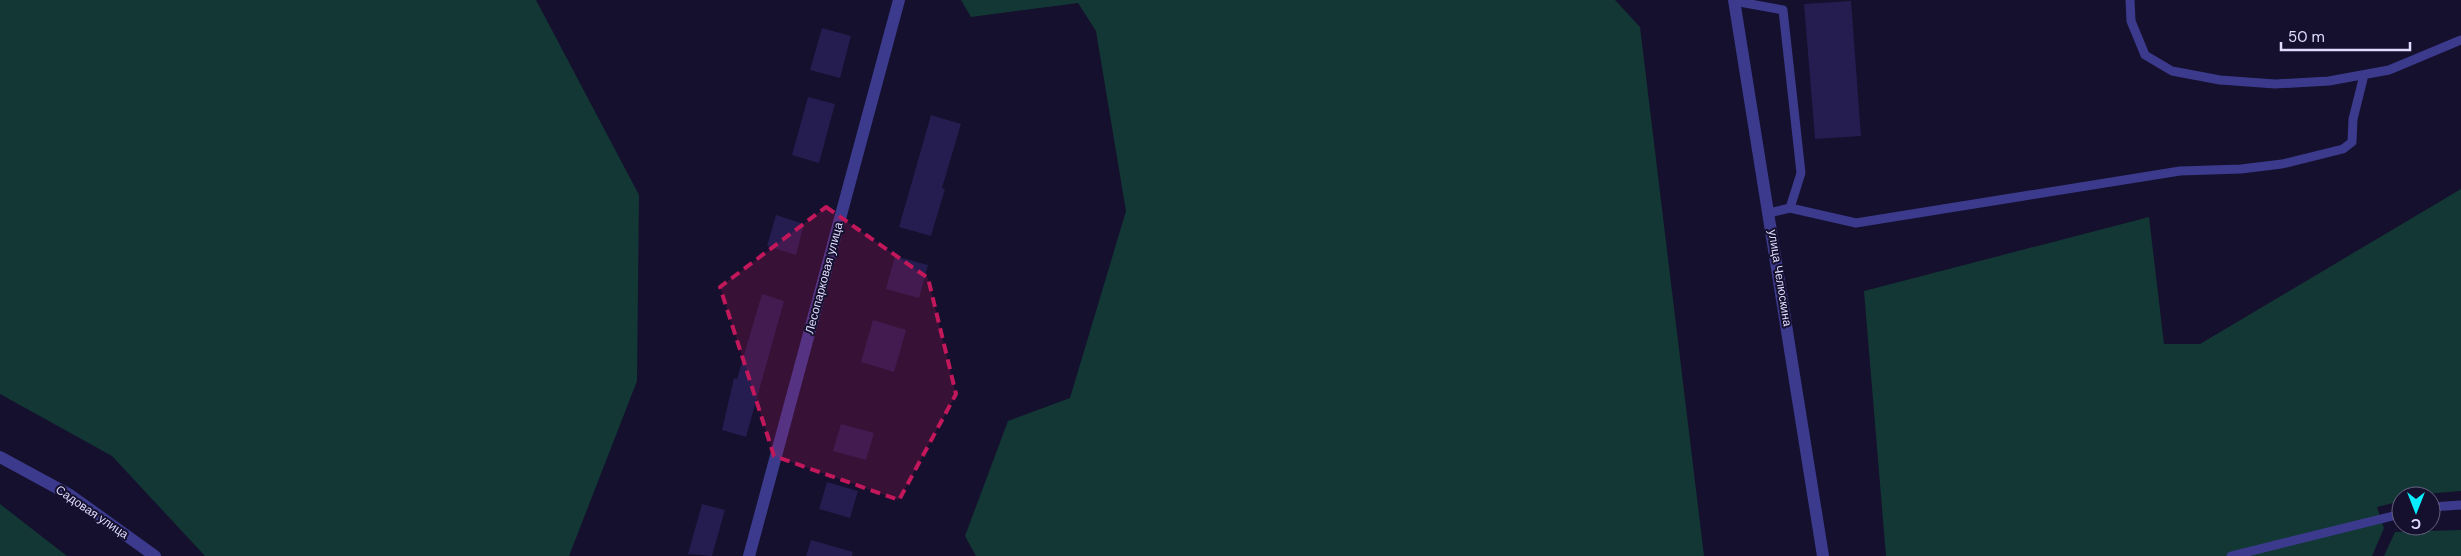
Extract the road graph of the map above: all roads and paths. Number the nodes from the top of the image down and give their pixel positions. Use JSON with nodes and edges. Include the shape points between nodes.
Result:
{"nodes":[{"id":1,"x":899,"y":0,"type":"edge"},
{"id":2,"x":2130,"y":0,"type":"edge"},
{"id":3,"x":1734,"y":1,"type":"edge"},
{"id":4,"x":2461,"y":40,"type":"edge"},
{"id":5,"x":2364,"y":74,"type":"junction"},
{"id":6,"x":1790,"y":208,"type":"junction"},
{"id":7,"x":1769,"y":213,"type":"junction"},
{"id":8,"x":0,"y":457,"type":"edge"},
{"id":9,"x":2461,"y":506,"type":"edge"},
{"id":10,"x":2441,"y":507,"type":"edge"},
{"id":11,"x":2391,"y":516,"type":"edge"},
{"id":12,"x":155,"y":556,"type":"edge"},
{"id":13,"x":750,"y":556,"type":"edge"},
{"id":14,"x":1823,"y":556,"type":"edge"},
{"id":15,"x":2231,"y":556,"type":"edge"}],
"edges":[{"from":1,"to":13,"type":"street","name":"Лесопарковая улица"},
{"from":2,"to":5,"type":"lane","via":[[2131,21],[2145,55],[2172,71],[2220,80],[2275,84]]},
{"from":3,"to":6,"type":"lane","via":[[1783,10],[1802,172]]},
{"from":3,"to":7,"type":"street","name":"улица Челюскина"},
{"from":4,"to":5,"type":"lane","via":[[2389,70]]},
{"from":5,"to":6,"type":"lane","via":[[2353,119],[2352,142],[2344,149],[2327,154],[2241,169],[2180,171],[1856,223]]},
{"from":6,"to":7,"type":"lane"},
{"from":7,"to":14,"type":"street","name":"улица Челюскина"},
{"from":8,"to":12,"type":"street","name":"Садовая улица","via":[[70,495]]},
{"from":9,"to":10,"type":"lane"},
{"from":11,"to":15,"type":"lane"}]}
